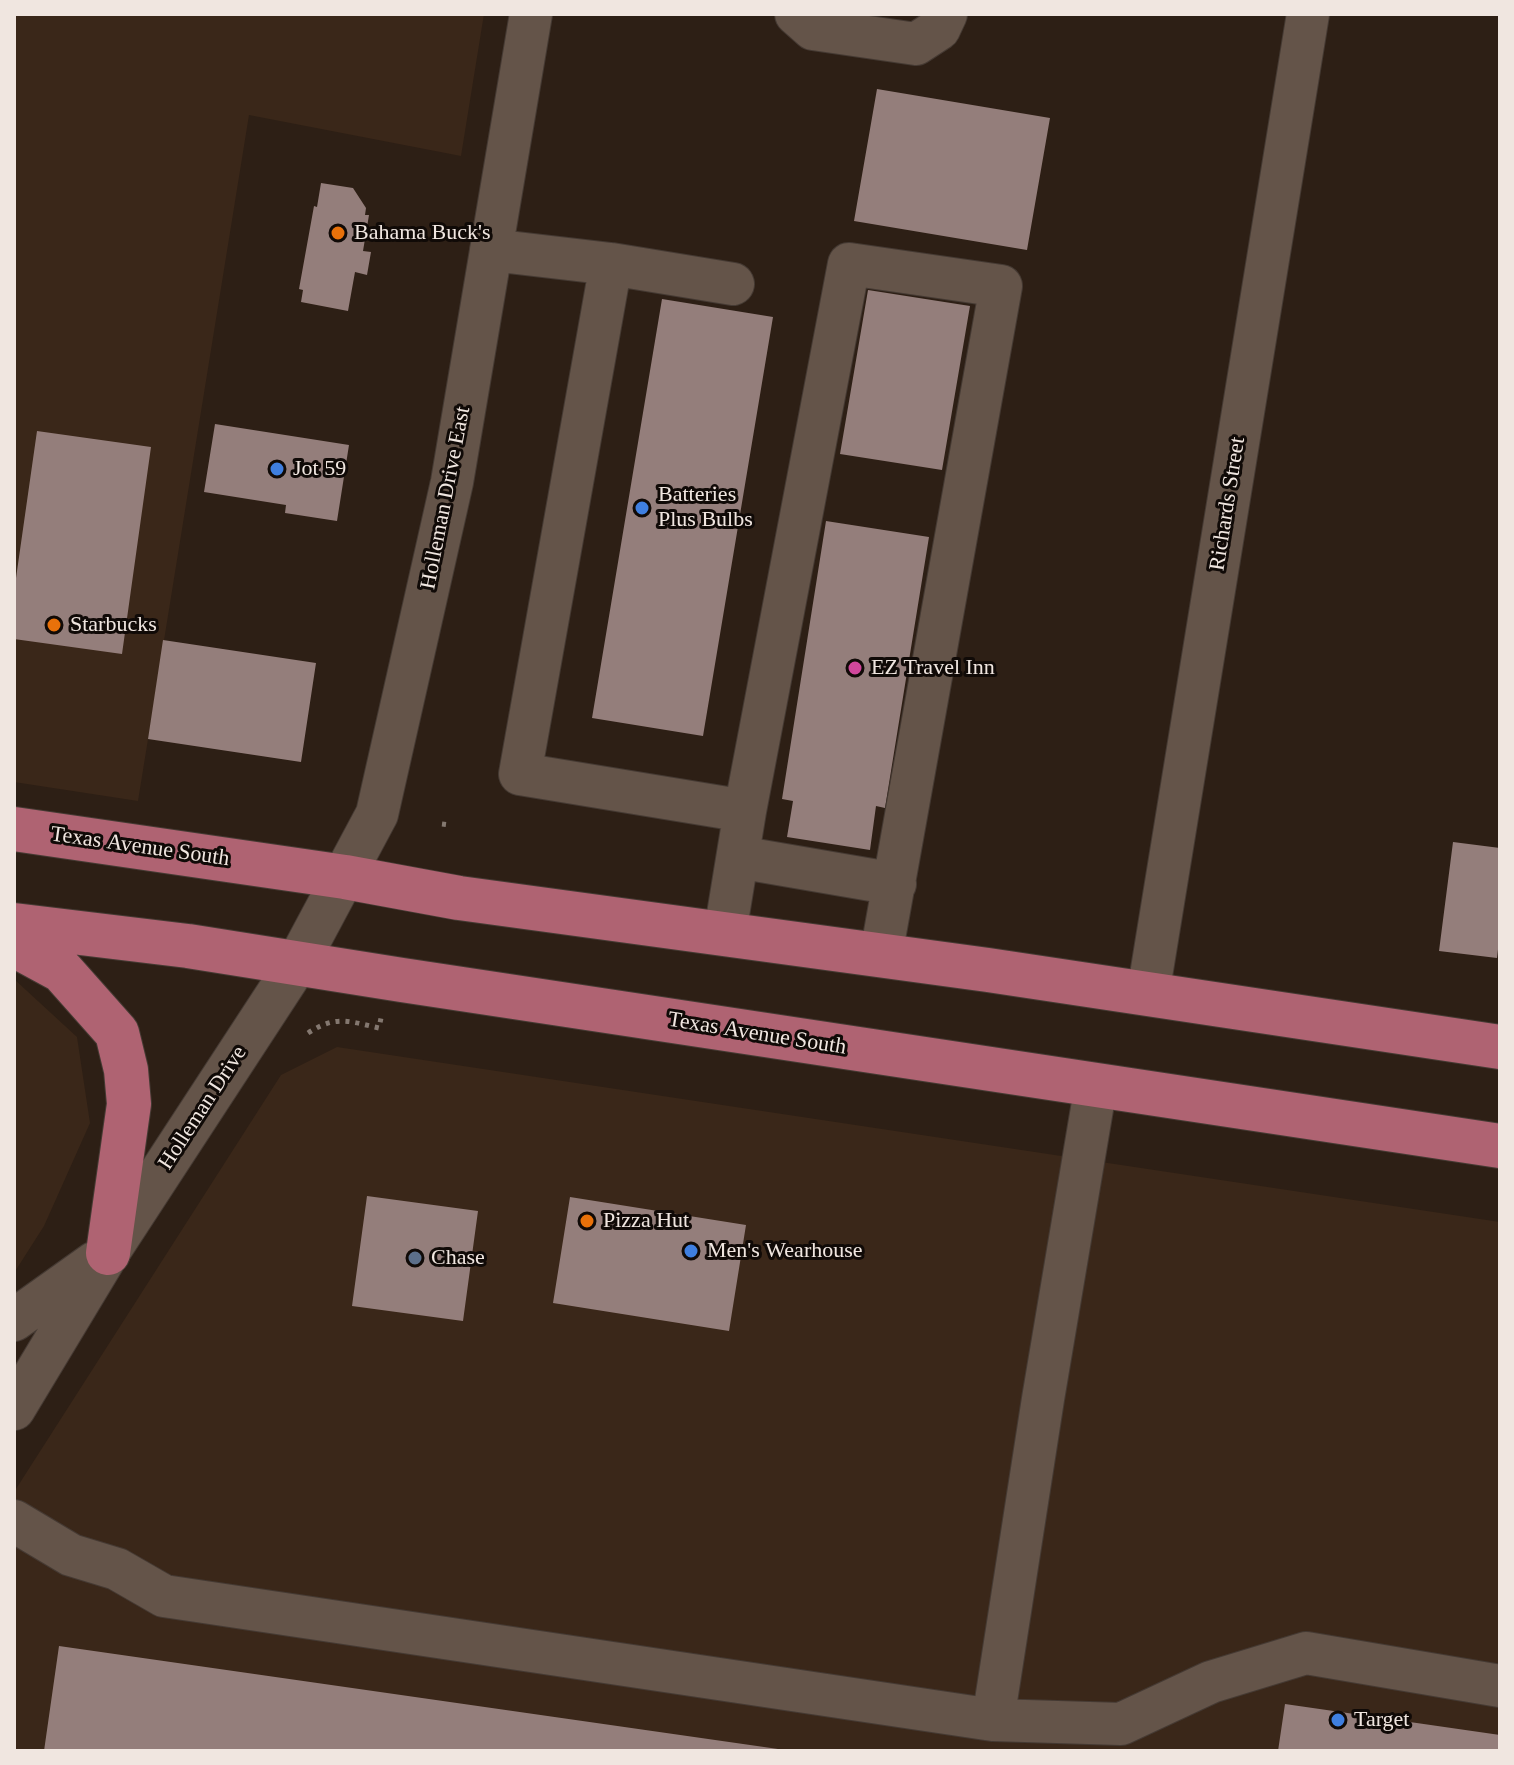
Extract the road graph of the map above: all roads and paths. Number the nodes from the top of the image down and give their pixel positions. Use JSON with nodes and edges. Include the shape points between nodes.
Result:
{"nodes":[{"id":1,"x":531,"y":14,"type":"edge"},
{"id":2,"x":796,"y":14,"type":"edge"},
{"id":3,"x":946,"y":14,"type":"edge"},
{"id":4,"x":1308,"y":14,"type":"edge"},
{"id":5,"x":491,"y":250,"type":"junction"},
{"id":6,"x":611,"y":264,"type":"junction"},
{"id":7,"x":733,"y":284,"type":"dead end"},
{"id":8,"x":745,"y":811,"type":"junction"},
{"id":9,"x":442,"y":824,"type":"dead end"},
{"id":10,"x":450,"y":825,"type":"dead end"},
{"id":11,"x":14,"y":829,"type":"edge"},
{"id":12,"x":738,"y":857,"type":"junction"},
{"id":13,"x":345,"y":877,"type":"junction"},
{"id":14,"x":895,"y":884,"type":"junction"},
{"id":15,"x":14,"y":925,"type":"edge"},
{"id":16,"x":725,"y":933,"type":"junction"},
{"id":17,"x":14,"y":945,"type":"edge"},
{"id":18,"x":881,"y":955,"type":"junction"},
{"id":19,"x":298,"y":962,"type":"junction"},
{"id":20,"x":1148,"y":994,"type":"junction"},
{"id":21,"x":381,"y":1018,"type":"dead end"},
{"id":22,"x":308,"y":1033,"type":"dead end"},
{"id":23,"x":1500,"y":1047,"type":"edge"},
{"id":24,"x":1096,"y":1085,"type":"junction"},
{"id":25,"x":1500,"y":1146,"type":"edge"},
{"id":26,"x":108,"y":1253,"type":"junction"},
{"id":27,"x":14,"y":1320,"type":"edge"},
{"id":28,"x":14,"y":1409,"type":"edge"},
{"id":29,"x":14,"y":1521,"type":"edge"},
{"id":30,"x":1500,"y":1686,"type":"edge"},
{"id":31,"x":993,"y":1720,"type":"junction"}],
"edges":[{"from":1,"to":5,"type":"street","name":"Holleman Drive East"},
{"from":2,"to":3,"type":"street","via":[[813,29],[916,44],[939,29]]},
{"from":4,"to":20,"type":"street","name":"Richards Street"},
{"from":5,"to":6,"type":"street"},
{"from":5,"to":13,"type":"street","name":"Holleman Drive East","via":[[452,482],[377,814]]},
{"from":6,"to":7,"type":"street"},
{"from":6,"to":8,"type":"street","via":[[520,774]]},
{"from":8,"to":12,"type":"street"},
{"from":8,"to":14,"type":"street","via":[[849,264],[1001,286]]},
{"from":9,"to":10,"type":"path"},
{"from":11,"to":13,"type":"main road","name":"Texas Avenue South"},
{"from":12,"to":14,"type":"street"},
{"from":12,"to":16,"type":"street"},
{"from":13,"to":16,"type":"main road","name":"Texas Avenue South","via":[[459,898]]},
{"from":13,"to":19,"type":"street","name":"Holleman Drive East"},
{"from":14,"to":18,"type":"street"},
{"from":15,"to":19,"type":"main road","name":"Texas Avenue South"},
{"from":16,"to":18,"type":"main road","name":"Texas Avenue South"},
{"from":17,"to":26,"type":"main road","via":[[62,971],[117,1033],[129,1104]]},
{"from":18,"to":20,"type":"main road","name":"Texas Avenue South"},
{"from":19,"to":24,"type":"main road","name":"Texas Avenue South"},
{"from":19,"to":26,"type":"street","name":"Holleman Drive"},
{"from":20,"to":23,"type":"main road","name":"Texas Avenue South"},
{"from":21,"to":22,"type":"path","via":[[379,1028],[338,1019]]},
{"from":24,"to":25,"type":"main road","name":"Texas Avenue South"},
{"from":24,"to":31,"type":"street"},
{"from":26,"to":27,"type":"street","name":"Holleman Drive"},
{"from":26,"to":28,"type":"street","name":"Holleman Drive"},
{"from":29,"to":31,"type":"street","via":[[71,1555],[117,1569],[164,1596]]},
{"from":30,"to":31,"type":"street","via":[[1306,1653],[1211,1682],[1121,1724]]}]}
